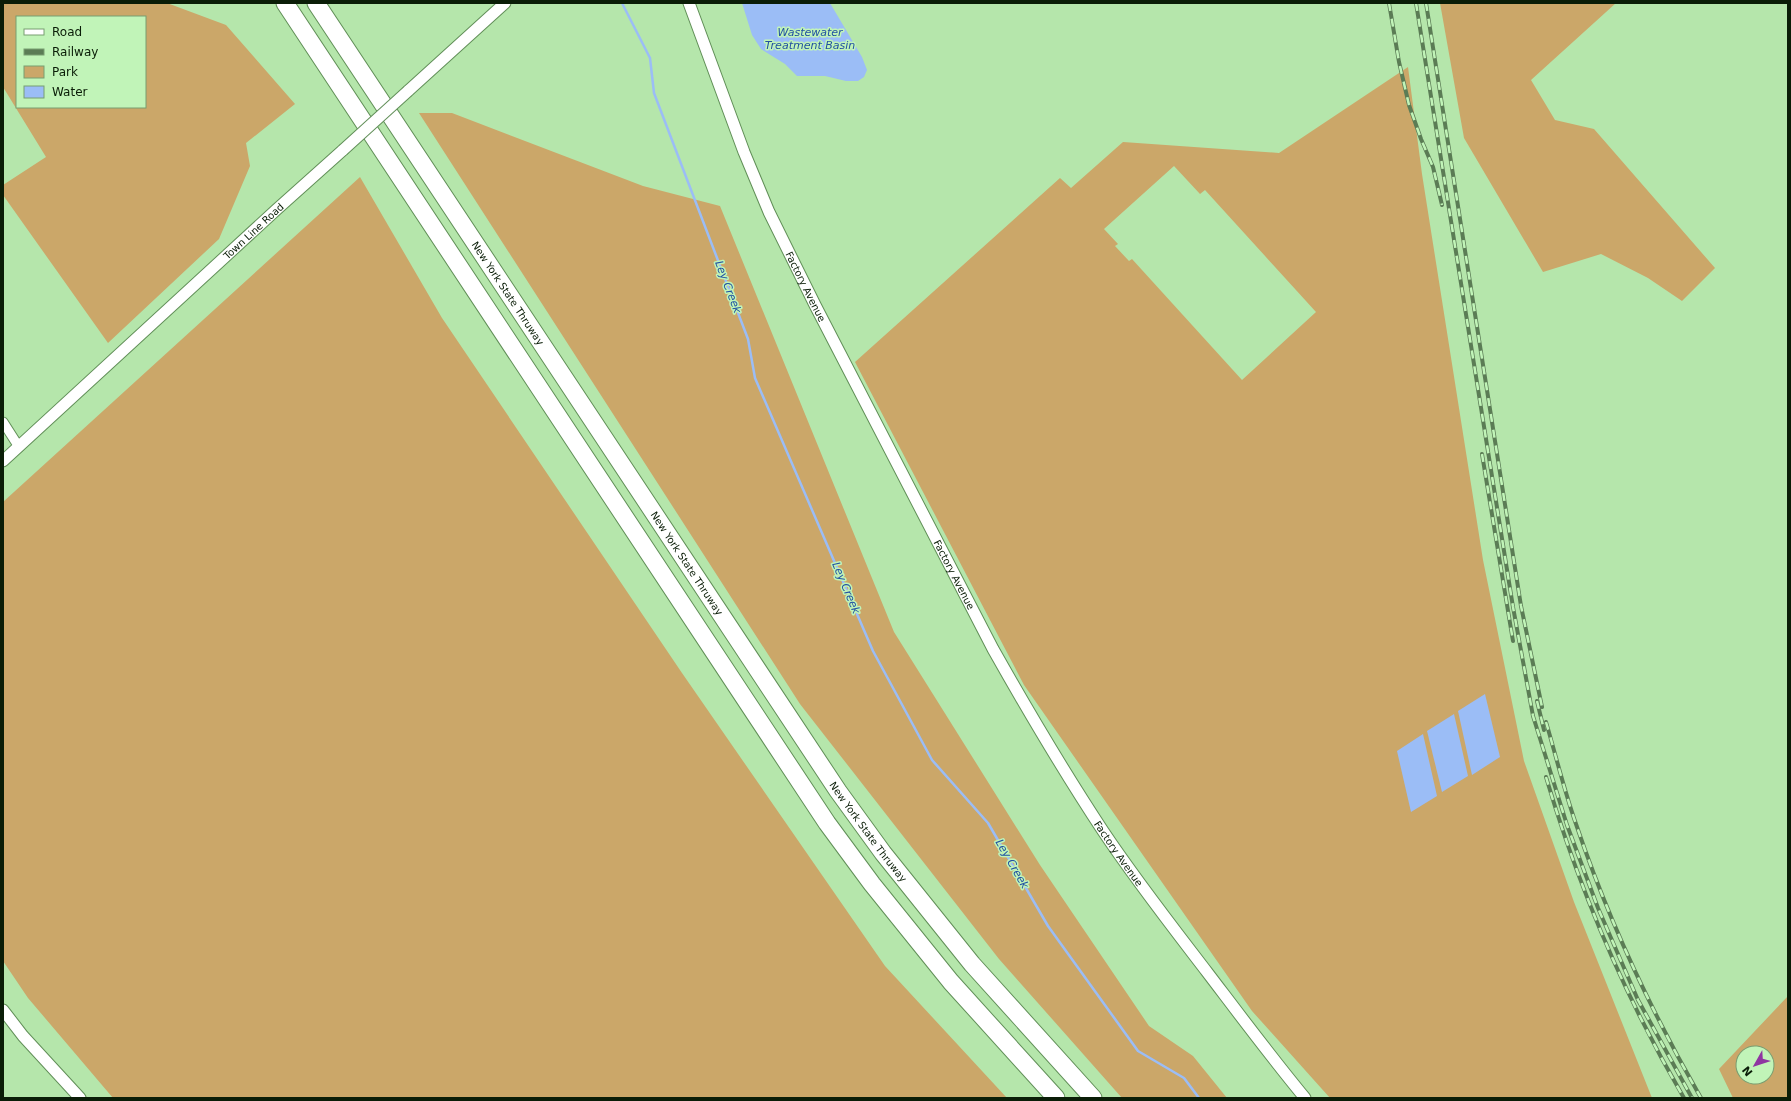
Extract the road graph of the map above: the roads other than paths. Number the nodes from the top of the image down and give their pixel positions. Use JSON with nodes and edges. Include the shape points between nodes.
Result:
{"nodes":[{"id":1,"x":285,"y":3,"type":"edge"},
{"id":2,"x":316,"y":3,"type":"edge"},
{"id":3,"x":505,"y":3,"type":"edge"},
{"id":4,"x":689,"y":3,"type":"edge"},
{"id":5,"x":3,"y":422,"type":"edge"},
{"id":6,"x":19,"y":447,"type":"junction"},
{"id":7,"x":3,"y":461,"type":"edge"},
{"id":8,"x":3,"y":1010,"type":"edge"},
{"id":9,"x":80,"y":1098,"type":"edge"},
{"id":10,"x":1056,"y":1098,"type":"edge"},
{"id":11,"x":1093,"y":1098,"type":"edge"},
{"id":12,"x":1305,"y":1098,"type":"edge"}],
"edges":[{"from":1,"to":10,"type":"highway","via":[[827,823],[872,884],[951,982]]},
{"from":2,"to":11,"type":"highway","name":"New York State Thruway","via":[[838,791],[883,853],[972,964]]},
{"from":3,"to":6,"type":"street","name":"Town Line Road","bridge":true},
{"from":4,"to":12,"type":"street","name":"Factory Avenue","via":[[769,212],[814,305],[1016,691],[1070,781],[1131,870],[1276,1064]]},
{"from":5,"to":6,"type":"street"},
{"from":6,"to":7,"type":"street","name":"Town Line Road"},
{"from":8,"to":9,"type":"street","via":[[23,1036]]}]}
